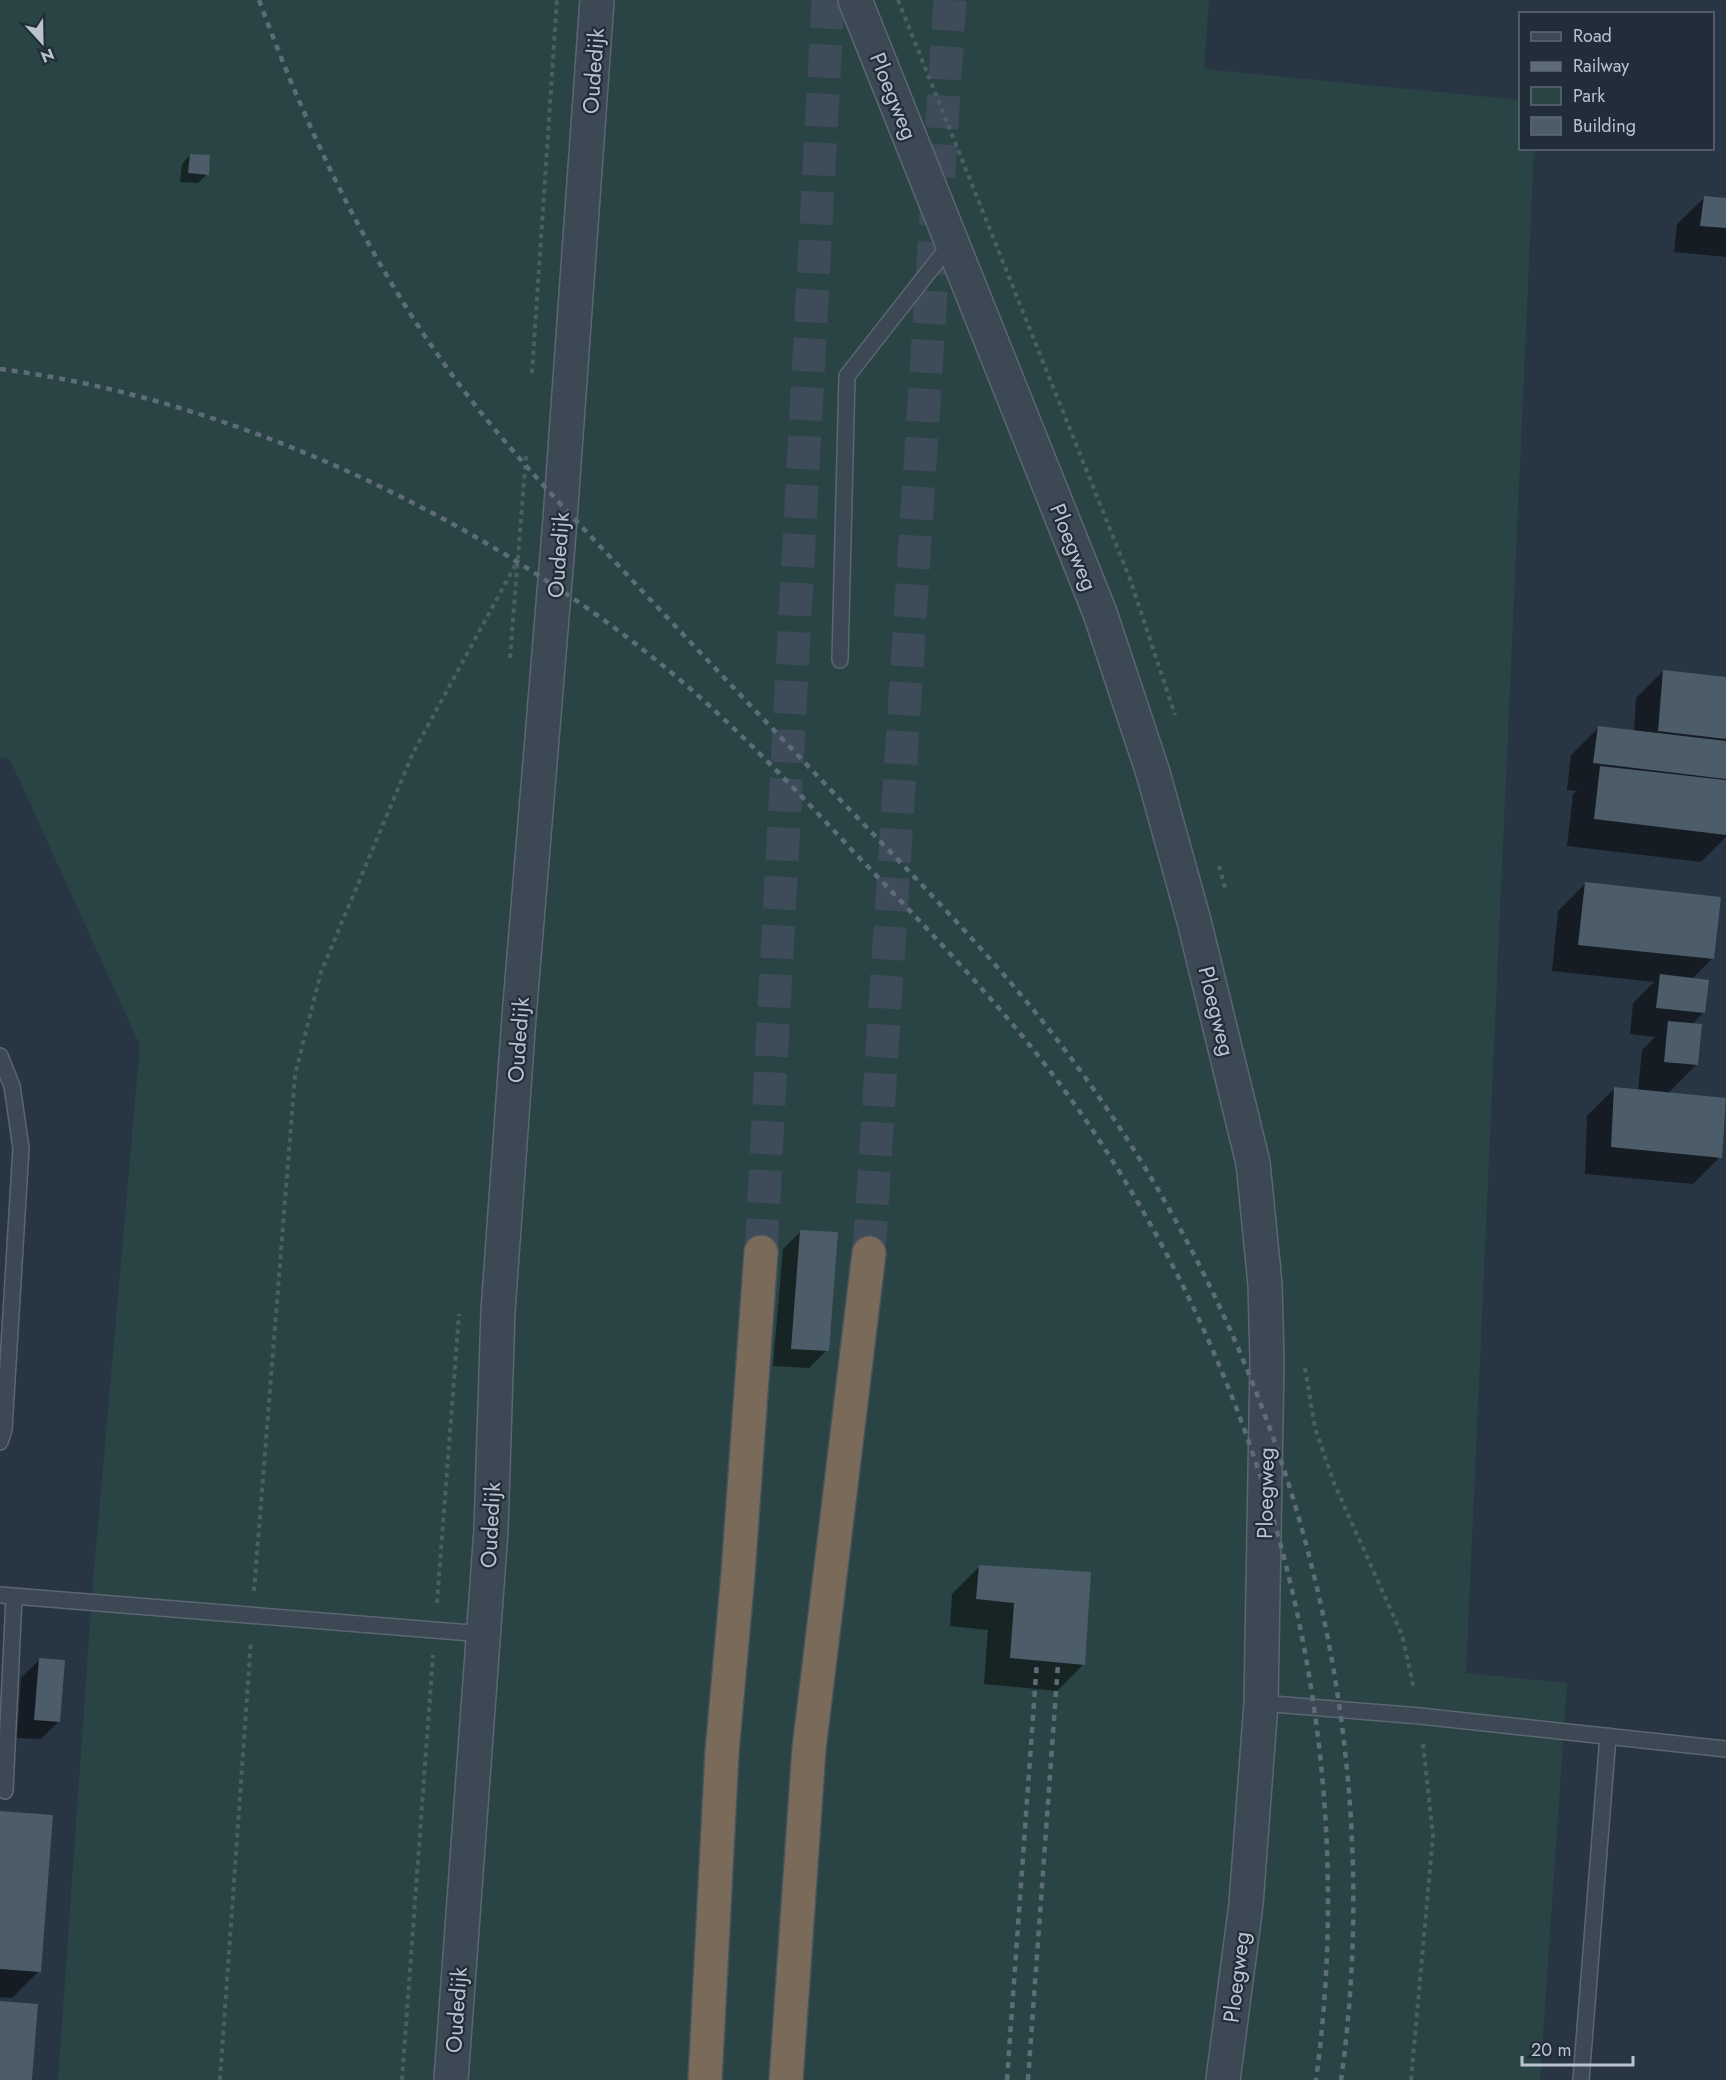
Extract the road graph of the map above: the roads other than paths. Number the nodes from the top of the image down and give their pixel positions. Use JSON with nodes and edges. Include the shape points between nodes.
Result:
{"nodes":[{"id":1,"x":597,"y":0,"type":"edge"},
{"id":2,"x":855,"y":0,"type":"edge"},
{"id":3,"x":952,"y":243,"type":"junction"},
{"id":4,"x":840,"y":660,"type":"dead end"},
{"id":5,"x":0,"y":1056,"type":"edge"},
{"id":6,"x":761,"y":1252,"type":"tunnel mouth"},
{"id":7,"x":869,"y":1253,"type":"tunnel mouth"},
{"id":8,"x":0,"y":1442,"type":"edge"},
{"id":9,"x":7,"y":1595,"type":"edge"},
{"id":10,"x":483,"y":1634,"type":"junction"},
{"id":11,"x":1261,"y":1703,"type":"junction"},
{"id":12,"x":1608,"y":1736,"type":"junction"},
{"id":13,"x":1726,"y":1749,"type":"edge"},
{"id":14,"x":4,"y":1791,"type":"dead end"},
{"id":15,"x":451,"y":2080,"type":"edge"},
{"id":16,"x":705,"y":2080,"type":"edge"},
{"id":17,"x":786,"y":2080,"type":"edge"},
{"id":18,"x":1223,"y":2080,"type":"edge"},
{"id":19,"x":1581,"y":2080,"type":"edge"}],
"edges":[{"from":1,"to":10,"type":"street","name":"Oudedijk","via":[[498,1311],[491,1530]]},
{"from":2,"to":3,"type":"street","name":"Ploegweg"},
{"from":3,"to":4,"type":"lane","via":[[847,376]]},
{"from":3,"to":11,"type":"street","name":"Ploegweg","via":[[1100,613],[1150,763],[1194,921],[1253,1163],[1266,1295]]},
{"from":5,"to":8,"type":"lane","via":[[12,1086],[21,1148],[4,1430]]},
{"from":6,"to":16,"type":"highway","via":[[722,1752]]},
{"from":7,"to":17,"type":"highway","via":[[809,1749]]},
{"from":9,"to":10,"type":"lane"},
{"from":9,"to":14,"type":"lane"},
{"from":10,"to":15,"type":"street","name":"Oudedijk"},
{"from":11,"to":12,"type":"lane"},
{"from":11,"to":18,"type":"street","name":"Ploegweg","via":[[1246,1904]]},
{"from":12,"to":13,"type":"lane"},
{"from":12,"to":19,"type":"lane"}]}
